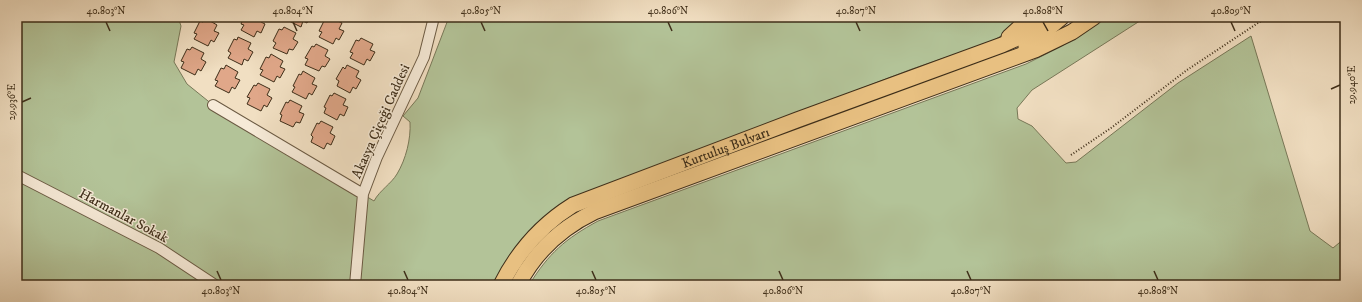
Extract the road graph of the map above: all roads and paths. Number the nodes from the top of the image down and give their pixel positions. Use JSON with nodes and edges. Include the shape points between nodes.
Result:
{"nodes":[{"id":1,"x":434,"y":17,"type":"edge"},
{"id":2,"x":1024,"y":17,"type":"edge"},
{"id":3,"x":1046,"y":17,"type":"edge"},
{"id":4,"x":1062,"y":17,"type":"edge"},
{"id":5,"x":1094,"y":17,"type":"edge"},
{"id":6,"x":1267,"y":17,"type":"edge"},
{"id":7,"x":982,"y":53,"type":"junction"},
{"id":8,"x":986,"y":68,"type":"junction"},
{"id":9,"x":213,"y":105,"type":"dead end"},
{"id":10,"x":1071,"y":155,"type":"dead end"},
{"id":11,"x":17,"y":175,"type":"edge"},
{"id":12,"x":364,"y":194,"type":"junction"},
{"id":13,"x":215,"y":285,"type":"edge"},
{"id":14,"x":355,"y":285,"type":"edge"},
{"id":15,"x":501,"y":285,"type":"edge"},
{"id":16,"x":518,"y":285,"type":"edge"}],
"edges":[{"from":1,"to":12,"type":"street","name":"Akasya Çiçeği Caddesi","via":[[424,57],[377,158]]},
{"from":2,"to":7,"type":"highway","via":[[1015,33]]},
{"from":3,"to":7,"type":"highway","via":[[1022,36]]},
{"from":4,"to":8,"type":"highway","via":[[1028,46]]},
{"from":5,"to":8,"type":"highway","via":[[1072,32],[1035,50]]},
{"from":6,"to":10,"type":"path","via":[[1187,70]]},
{"from":7,"to":15,"type":"highway","name":"Kurtuluş Bulvarı","via":[[573,205],[535,235],[521,251]]},
{"from":8,"to":16,"type":"highway","name":"Kurtuluş Bulvarı","via":[[594,212],[557,235],[536,257]]},
{"from":9,"to":12,"type":"street"},
{"from":11,"to":13,"type":"street","name":"Harmanlar Sokak","via":[[159,248]]},
{"from":12,"to":14,"type":"street","name":"Akasya Çiçeği Caddesi"}]}
